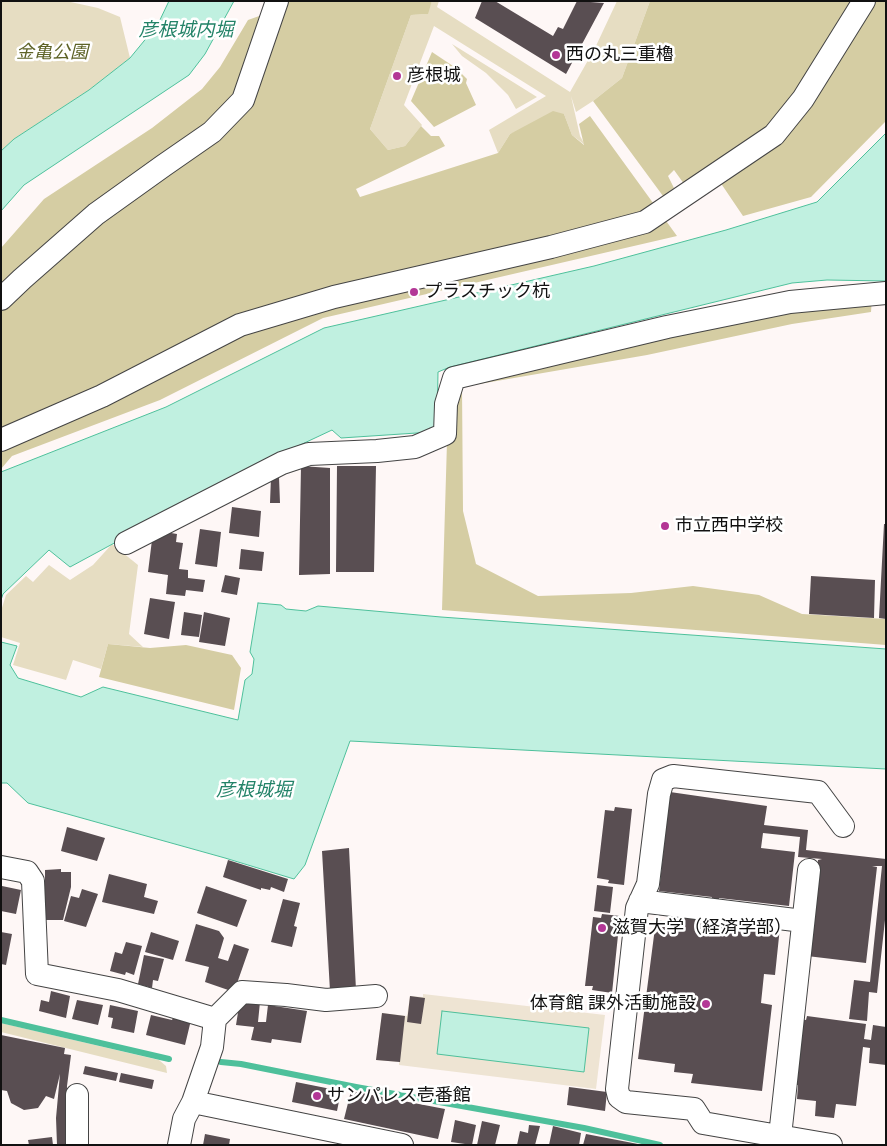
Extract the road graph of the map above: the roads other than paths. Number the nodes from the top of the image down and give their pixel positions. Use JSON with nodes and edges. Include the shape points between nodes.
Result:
{"nodes":[{"id":1,"x":277,"y":1,"type":"edge"},
{"id":2,"x":864,"y":1,"type":"edge"},
{"id":3,"x":886,"y":293,"type":"edge"},
{"id":4,"x":1,"y":299,"type":"edge"},
{"id":5,"x":1,"y":440,"type":"edge"},
{"id":6,"x":126,"y":544,"type":"dead end"},
{"id":7,"x":843,"y":826,"type":"dead end"},
{"id":8,"x":1,"y":867,"type":"edge"},
{"id":9,"x":808,"y":870,"type":"dead end"},
{"id":10,"x":640,"y":901,"type":"junction"},
{"id":11,"x":803,"y":921,"type":"junction"},
{"id":12,"x":376,"y":996,"type":"dead end"},
{"id":13,"x":215,"y":1019,"type":"junction"},
{"id":14,"x":77,"y":1095,"type":"dead end"},
{"id":15,"x":193,"y":1102,"type":"junction"},
{"id":16,"x":780,"y":1136,"type":"junction"},
{"id":17,"x":77,"y":1145,"type":"edge"},
{"id":18,"x":179,"y":1145,"type":"edge"},
{"id":19,"x":402,"y":1145,"type":"edge"},
{"id":20,"x":831,"y":1145,"type":"edge"}],
"edges":[{"from":1,"to":4,"type":"street","via":[[243,100],[212,132],[96,214]]},
{"from":2,"to":5,"type":"street","via":[[803,99],[774,135],[646,222],[334,296],[240,326],[102,396]]},
{"from":3,"to":6,"type":"street","via":[[790,302],[667,327],[454,378],[446,404],[445,434],[416,447],[309,454],[282,463]]},
{"from":7,"to":10,"type":"street","via":[[818,792],[673,776],[663,780],[659,794],[648,884]]},
{"from":8,"to":13,"type":"street","via":[[27,872],[33,881],[30,924],[34,979],[118,990]]},
{"from":9,"to":11,"type":"street"},
{"from":10,"to":11,"type":"street"},
{"from":10,"to":16,"type":"street","via":[[618,1079],[619,1097],[626,1102],[694,1109],[703,1123]]},
{"from":11,"to":16,"type":"street"},
{"from":12,"to":13,"type":"street","via":[[349,1002],[243,990]]},
{"from":13,"to":15,"type":"street","via":[[212,1048]]},
{"from":14,"to":17,"type":"street"},
{"from":15,"to":18,"type":"street","via":[[184,1119]]},
{"from":15,"to":19,"type":"street"},
{"from":16,"to":20,"type":"street"}]}
